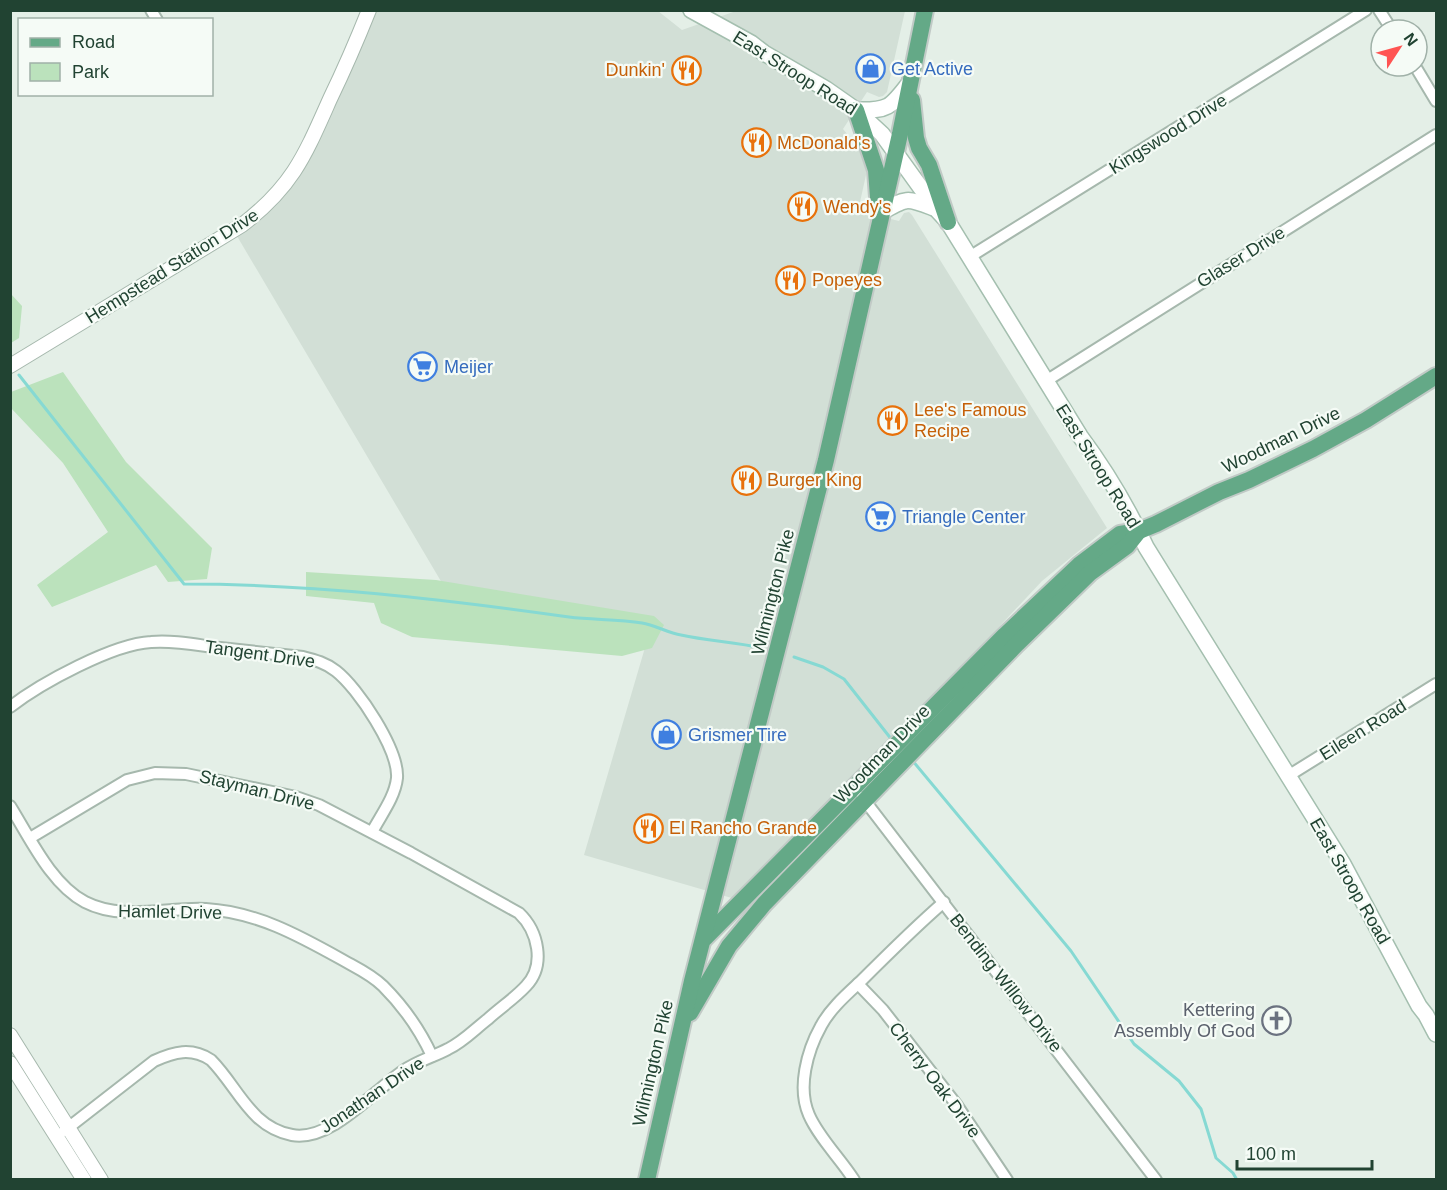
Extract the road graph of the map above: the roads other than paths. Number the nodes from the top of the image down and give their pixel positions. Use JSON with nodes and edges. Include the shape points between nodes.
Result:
{"nodes":[{"id":1,"x":369,"y":10,"type":"edge"},
{"id":2,"x":691,"y":10,"type":"edge"},
{"id":3,"x":925,"y":10,"type":"edge"},
{"id":4,"x":1366,"y":10,"type":"edge"},
{"id":5,"x":1422,"y":78,"type":"edge"},
{"id":6,"x":910,"y":82,"type":"junction"},
{"id":7,"x":1437,"y":100,"type":"edge"},
{"id":8,"x":856,"y":110,"type":"junction"},
{"id":9,"x":1437,"y":135,"type":"edge"},
{"id":10,"x":896,"y":153,"type":"junction"},
{"id":11,"x":936,"y":209,"type":"junction"},
{"id":12,"x":882,"y":212,"type":"junction"},
{"id":13,"x":948,"y":222,"type":"junction"},
{"id":14,"x":971,"y":256,"type":"junction"},
{"id":15,"x":10,"y":366,"type":"edge"},
{"id":16,"x":1437,"y":376,"type":"edge"},
{"id":17,"x":1046,"y":381,"type":"junction"},
{"id":18,"x":1139,"y":531,"type":"junction"},
{"id":19,"x":1437,"y":684,"type":"edge"},
{"id":20,"x":10,"y":707,"type":"edge"},
{"id":21,"x":1288,"y":776,"type":"junction"},
{"id":22,"x":860,"y":795,"type":"junction"},
{"id":23,"x":10,"y":806,"type":"edge"},
{"id":24,"x":812,"y":829,"type":"junction"},
{"id":25,"x":372,"y":832,"type":"junction"},
{"id":26,"x":30,"y":838,"type":"junction"},
{"id":27,"x":825,"y":842,"type":"junction"},
{"id":28,"x":944,"y":902,"type":"junction"},
{"id":29,"x":731,"y":912,"type":"junction"},
{"id":30,"x":745,"y":926,"type":"junction"},
{"id":31,"x":534,"y":934,"type":"joint"},
{"id":32,"x":703,"y":940,"type":"junction"},
{"id":33,"x":858,"y":984,"type":"junction"},
{"id":34,"x":681,"y":1028,"type":"junction"},
{"id":35,"x":1437,"y":1034,"type":"edge"},
{"id":36,"x":10,"y":1035,"type":"edge"},
{"id":37,"x":432,"y":1056,"type":"junction"},
{"id":38,"x":10,"y":1063,"type":"edge"},
{"id":39,"x":69,"y":1128,"type":"junction"},
{"id":40,"x":57,"y":1137,"type":"junction"},
{"id":41,"x":84,"y":1179,"type":"edge"},
{"id":42,"x":101,"y":1179,"type":"edge"},
{"id":43,"x":647,"y":1179,"type":"edge"},
{"id":44,"x":854,"y":1179,"type":"edge"},
{"id":45,"x":1007,"y":1179,"type":"edge"},
{"id":46,"x":1156,"y":1179,"type":"edge"}],
"edges":[{"from":1,"to":15,"type":"street","name":"Hempstead Station Drive","via":[[311,144],[274,198],[242,225]]},
{"from":2,"to":8,"type":"main road","name":"East Stroop Road"},
{"from":3,"to":6,"type":"main road","name":"Wilmington Pike"},
{"from":4,"to":14,"type":"street","name":"Kingswood Drive"},
{"from":5,"to":7,"type":"street"},
{"from":6,"to":8,"type":"main road","via":[[892,105],[874,111]]},
{"from":6,"to":10,"type":"main road","name":"Wilmington Pike"},
{"from":6,"to":13,"type":"main road","via":[[916,138]]},
{"from":8,"to":10,"type":"main road","name":"East Stroop Road"},
{"from":8,"to":12,"type":"main road","via":[[876,170]]},
{"from":9,"to":17,"type":"street","name":"Glaser Drive"},
{"from":10,"to":11,"type":"main road","name":"East Stroop Road"},
{"from":10,"to":12,"type":"main road","name":"Wilmington Pike"},
{"from":11,"to":12,"type":"main road","via":[[907,199]]},
{"from":11,"to":13,"type":"main road","name":"East Stroop Road"},
{"from":12,"to":32,"type":"main road","name":"Wilmington Pike","via":[[800,565]]},
{"from":13,"to":14,"type":"main road","name":"East Stroop Road"},
{"from":14,"to":17,"type":"main road","name":"East Stroop Road"},
{"from":16,"to":18,"type":"main road","name":"Woodman Drive","via":[[1313,449]]},
{"from":17,"to":18,"type":"main road","name":"East Stroop Road"},
{"from":18,"to":21,"type":"main road","name":"East Stroop Road"},
{"from":18,"to":22,"type":"main road","name":"Woodman Drive","via":[[1120,534],[1072,570],[1005,635]]},
{"from":19,"to":21,"type":"street","name":"Eileen Road"},
{"from":20,"to":25,"type":"street","name":"Tangent Drive","via":[[45,683],[136,644],[177,642],[319,661],[337,671],[357,693],[394,754],[395,789]]},
{"from":21,"to":35,"type":"main road","name":"East Stroop Road","via":[[1343,864]]},
{"from":22,"to":24,"type":"main road","name":"Woodman Drive"},
{"from":22,"to":27,"type":"main road","name":"Woodman Drive"},
{"from":22,"to":28,"type":"street","name":"Bending Willow Drive"},
{"from":23,"to":26,"type":"street","name":"Hamlet Drive"},
{"from":24,"to":27,"type":"main road"},
{"from":24,"to":29,"type":"main road","name":"Woodman Drive"},
{"from":25,"to":26,"type":"street","name":"Stayman Drive","via":[[332,810],[296,797],[174,772],[127,780]]},
{"from":25,"to":31,"type":"street","name":"Stayman Drive","via":[[504,904],[525,919]]},
{"from":26,"to":37,"type":"street","name":"Hamlet Drive","via":[[61,883],[94,906],[123,912],[208,909],[247,916],[293,932],[383,986],[418,1029]]},
{"from":27,"to":30,"type":"main road","name":"Woodman Drive"},
{"from":28,"to":33,"type":"street"},
{"from":28,"to":46,"type":"street","name":"Bending Willow Drive"},
{"from":29,"to":30,"type":"main road"},
{"from":29,"to":32,"type":"main road","name":"Woodman Drive"},
{"from":30,"to":34,"type":"main road","name":"Woodman Drive","via":[[719,961]]},
{"from":31,"to":37,"type":"street","name":"Jonathan Drive","via":[[538,947],[536,964],[527,985],[459,1043]]},
{"from":32,"to":34,"type":"main road","name":"Wilmington Pike"},
{"from":33,"to":44,"type":"street","via":[[820,1027],[808,1061],[804,1093],[814,1125]]},
{"from":33,"to":45,"type":"street","name":"Cherry Oak Drive","via":[[883,1010],[948,1095]]},
{"from":34,"to":43,"type":"main road","name":"Wilmington Pike"},
{"from":36,"to":39,"type":"street"},
{"from":37,"to":39,"type":"street","name":"Jonathan Drive","via":[[402,1071],[342,1119],[314,1134],[295,1136],[270,1128],[251,1112],[211,1060],[189,1051],[154,1061]]},
{"from":38,"to":40,"type":"street"},
{"from":39,"to":40,"type":"street","name":"Jonathan Drive"},
{"from":39,"to":42,"type":"street"},
{"from":40,"to":41,"type":"street"}]}
